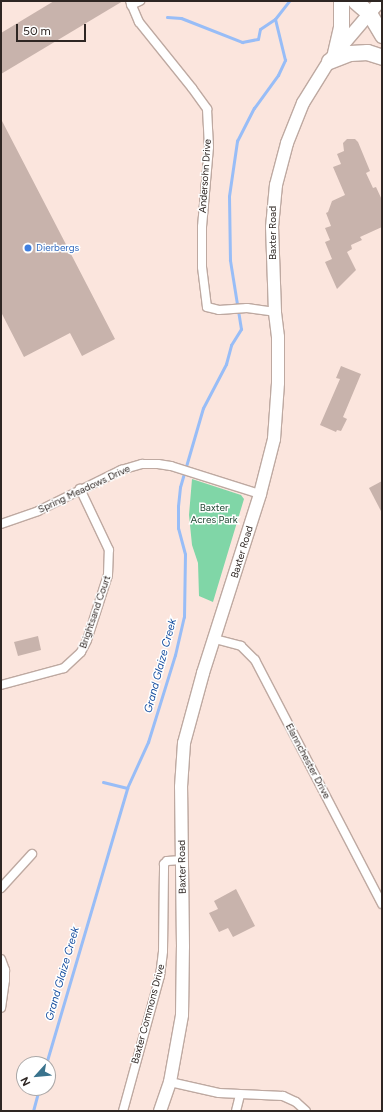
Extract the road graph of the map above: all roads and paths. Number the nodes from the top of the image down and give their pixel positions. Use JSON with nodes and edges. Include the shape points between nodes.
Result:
{"nodes":[{"id":1,"x":140,"y":1,"type":"edge"},
{"id":2,"x":341,"y":1,"type":"edge"},
{"id":3,"x":355,"y":1,"type":"edge"},
{"id":4,"x":380,"y":1,"type":"edge"},
{"id":5,"x":130,"y":3,"type":"edge"},
{"id":6,"x":369,"y":7,"type":"edge"},
{"id":7,"x":382,"y":35,"type":"edge"},
{"id":8,"x":332,"y":57,"type":"junction"},
{"id":9,"x":382,"y":57,"type":"edge"},
{"id":10,"x":275,"y":312,"type":"junction"},
{"id":11,"x":80,"y":489,"type":"junction"},
{"id":12,"x":260,"y":494,"type":"junction"},
{"id":13,"x":1,"y":524,"type":"edge"},
{"id":14,"x":215,"y":639,"type":"junction"},
{"id":15,"x":1,"y":685,"type":"edge"},
{"id":16,"x":32,"y":854,"type":"dead end"},
{"id":17,"x":182,"y":860,"type":"junction"},
{"id":18,"x":1,"y":888,"type":"edge"},
{"id":19,"x":382,"y":904,"type":"edge"},
{"id":20,"x":1,"y":959,"type":"edge"},
{"id":21,"x":1,"y":1008,"type":"edge"},
{"id":22,"x":170,"y":1082,"type":"junction"},
{"id":23,"x":240,"y":1095,"type":"junction"},
{"id":24,"x":123,"y":1111,"type":"edge"},
{"id":25,"x":160,"y":1111,"type":"edge"},
{"id":26,"x":236,"y":1111,"type":"edge"},
{"id":27,"x":306,"y":1111,"type":"edge"}],
"edges":[{"from":1,"to":5,"type":"street"},
{"from":2,"to":8,"type":"highway","via":[[341,27]]},
{"from":3,"to":6,"type":"highway"},
{"from":4,"to":6,"type":"main road","name":"Baxter Road"},
{"from":5,"to":10,"type":"street","name":"Andersohn Drive","via":[[139,22],[206,109],[209,147],[202,227],[202,267],[207,307],[219,310],[247,308]]},
{"from":6,"to":7,"type":"highway"},
{"from":6,"to":8,"type":"main road","name":"Baxter Road"},
{"from":8,"to":9,"type":"highway","via":[[367,52]]},
{"from":8,"to":10,"type":"main road","name":"Baxter Road","via":[[296,118],[276,185],[272,227]]},
{"from":10,"to":12,"type":"main road","name":"Baxter Road","via":[[278,383],[274,432]]},
{"from":11,"to":12,"type":"street","name":"Spring Meadows Drive","via":[[133,466],[158,464]]},
{"from":11,"to":13,"type":"street","name":"Spring Meadows Drive","via":[[38,510]]},
{"from":11,"to":15,"type":"street","name":"Brightsand Court","via":[[110,550],[108,575],[87,640],[81,652],[64,668]]},
{"from":12,"to":14,"type":"main road","name":"Baxter Road"},
{"from":14,"to":17,"type":"main road","name":"Baxter Road","via":[[184,743],[181,787]]},
{"from":14,"to":19,"type":"street","name":"Elannchester Drive","via":[[241,646],[255,660]]},
{"from":16,"to":18,"type":"street"},
{"from":17,"to":22,"type":"main road","name":"Baxter Road","via":[[182,1015],[177,1055]]},
{"from":17,"to":24,"type":"street","name":"Baxter Commons Drive","via":[[167,861],[164,864],[163,951],[160,976]]},
{"from":20,"to":21,"type":"street","via":[[5,970]]},
{"from":22,"to":23,"type":"street"},
{"from":22,"to":25,"type":"main road","name":"Baxter Road"},
{"from":23,"to":26,"type":"street"},
{"from":23,"to":27,"type":"street","via":[[283,1096],[296,1102]]}]}
